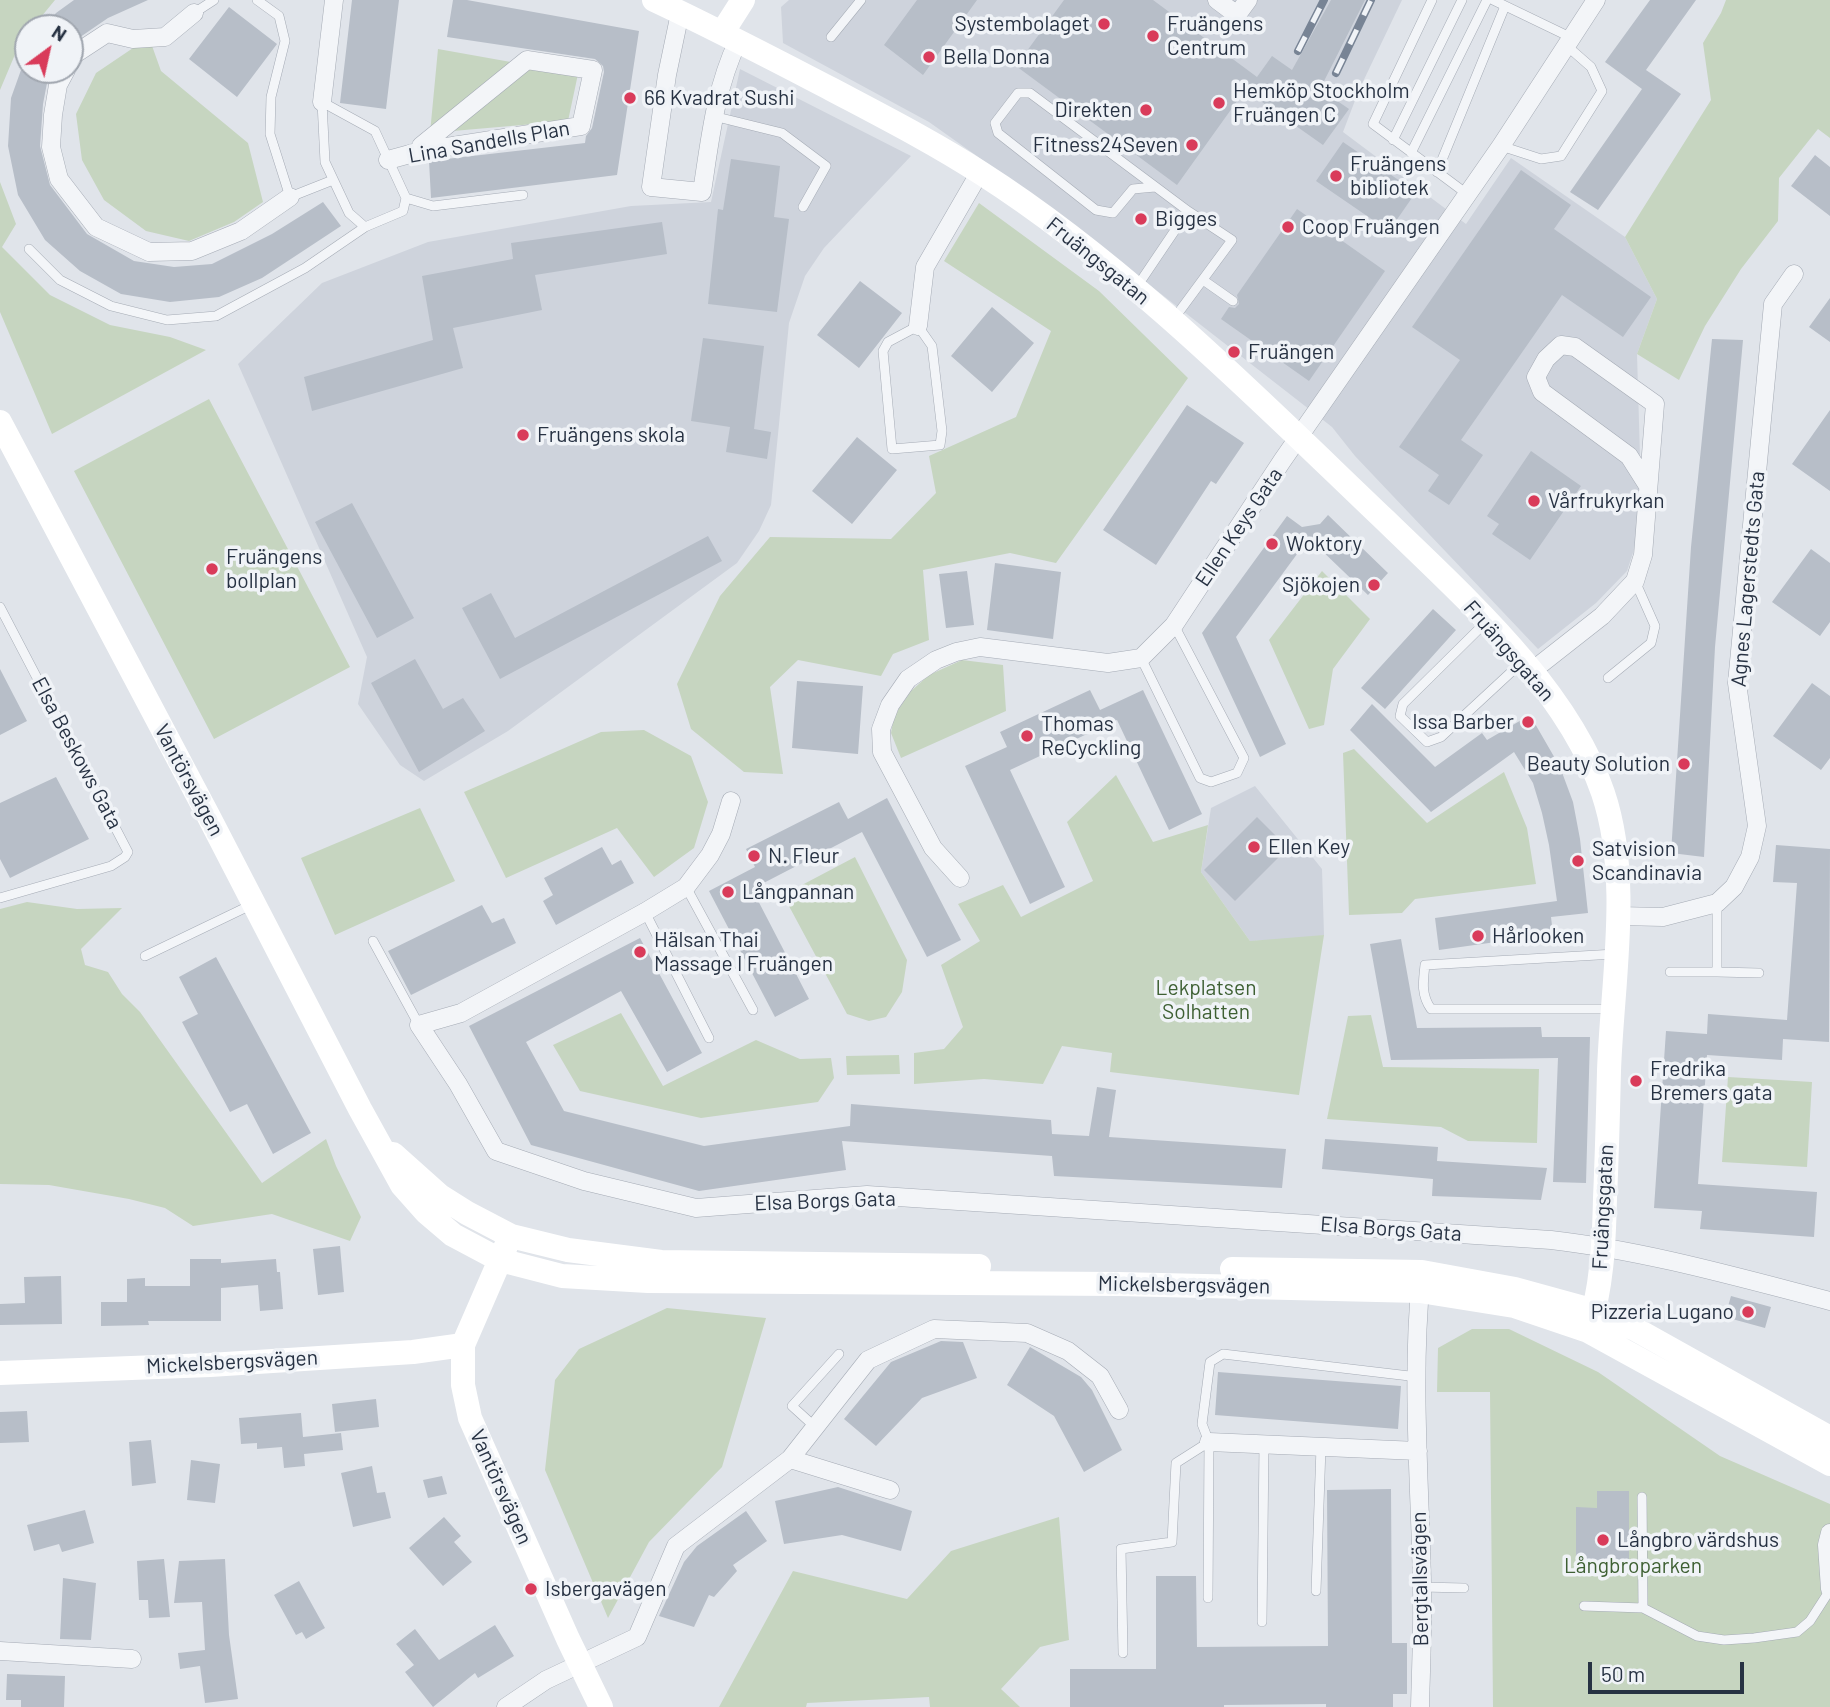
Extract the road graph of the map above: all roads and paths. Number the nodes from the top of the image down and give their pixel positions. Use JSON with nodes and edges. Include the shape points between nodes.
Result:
{"nodes":[{"id":1,"x":214,"y":0,"type":"edge"},
{"id":2,"x":257,"y":0,"type":"edge"},
{"id":3,"x":334,"y":0,"type":"edge"},
{"id":4,"x":654,"y":0,"type":"edge"},
{"id":5,"x":743,"y":0,"type":"edge"},
{"id":6,"x":861,"y":0,"type":"edge"},
{"id":7,"x":1217,"y":0,"type":"edge"},
{"id":8,"x":1248,"y":0,"type":"edge"},
{"id":9,"x":1432,"y":0,"type":"edge"},
{"id":10,"x":1462,"y":0,"type":"edge"},
{"id":11,"x":1487,"y":0,"type":"edge"},
{"id":12,"x":1493,"y":0,"type":"edge"},
{"id":13,"x":1596,"y":0,"type":"edge"},
{"id":14,"x":1505,"y":6,"type":"junction"},
{"id":15,"x":194,"y":13,"type":"joint"},
{"id":16,"x":680,"y":13,"type":"junction"},
{"id":17,"x":730,"y":37,"type":"junction"},
{"id":18,"x":831,"y":37,"type":"dead end"},
{"id":19,"x":1570,"y":42,"type":"junction"},
{"id":20,"x":84,"y":48,"type":"edge"},
{"id":21,"x":59,"y":84,"type":"edge"},
{"id":22,"x":322,"y":102,"type":"junction"},
{"id":23,"x":713,"y":116,"type":"junction"},
{"id":24,"x":1393,"y":140,"type":"junction"},
{"id":25,"x":421,"y":146,"type":"dead end"},
{"id":26,"x":1501,"y":146,"type":"junction"},
{"id":27,"x":1411,"y":153,"type":"junction"},
{"id":28,"x":388,"y":160,"type":"junction"},
{"id":29,"x":981,"y":172,"type":"junction"},
{"id":30,"x":1437,"y":172,"type":"junction"},
{"id":31,"x":333,"y":180,"type":"junction"},
{"id":32,"x":1155,"y":187,"type":"junction"},
{"id":33,"x":1467,"y":194,"type":"junction"},
{"id":34,"x":523,"y":195,"type":"dead end"},
{"id":35,"x":290,"y":197,"type":"junction"},
{"id":36,"x":406,"y":198,"type":"junction"},
{"id":37,"x":803,"y":207,"type":"dead end"},
{"id":38,"x":1188,"y":211,"type":"junction"},
{"id":39,"x":365,"y":227,"type":"junction"},
{"id":40,"x":29,"y":249,"type":"dead end"},
{"id":41,"x":1794,"y":274,"type":"dead end"},
{"id":42,"x":1203,"y":279,"type":"junction"},
{"id":43,"x":1135,"y":289,"type":"junction"},
{"id":44,"x":1233,"y":301,"type":"dead end"},
{"id":45,"x":1172,"y":322,"type":"junction"},
{"id":46,"x":918,"y":326,"type":"junction"},
{"id":47,"x":0,"y":422,"type":"edge"},
{"id":48,"x":1299,"y":438,"type":"junction"},
{"id":49,"x":6,"y":451,"type":"edge"},
{"id":50,"x":1648,"y":486,"type":"junction"},
{"id":51,"x":1635,"y":581,"type":"junction"},
{"id":52,"x":0,"y":607,"type":"edge"},
{"id":53,"x":1486,"y":621,"type":"junction"},
{"id":54,"x":1174,"y":625,"type":"junction"},
{"id":55,"x":1141,"y":658,"type":"junction"},
{"id":56,"x":1527,"y":666,"type":"junction"},
{"id":57,"x":1608,"y":678,"type":"dead end"},
{"id":58,"x":731,"y":801,"type":"dead end"},
{"id":59,"x":960,"y":878,"type":"dead end"},
{"id":60,"x":686,"y":887,"type":"junction"},
{"id":61,"x":0,"y":898,"type":"edge"},
{"id":62,"x":1717,"y":903,"type":"junction"},
{"id":63,"x":253,"y":904,"type":"junction"},
{"id":64,"x":645,"y":912,"type":"junction"},
{"id":65,"x":1618,"y":916,"type":"junction"},
{"id":66,"x":373,"y":941,"type":"dead end"},
{"id":67,"x":1616,"y":954,"type":"junction"},
{"id":68,"x":145,"y":956,"type":"dead end"},
{"id":69,"x":1670,"y":972,"type":"dead end"},
{"id":70,"x":1717,"y":972,"type":"junction"},
{"id":71,"x":1759,"y":973,"type":"dead end"},
{"id":72,"x":1611,"y":1009,"type":"junction"},
{"id":73,"x":753,"y":1010,"type":"dead end"},
{"id":74,"x":419,"y":1025,"type":"junction"},
{"id":75,"x":709,"y":1038,"type":"dead end"},
{"id":76,"x":377,"y":1139,"type":"junction"},
{"id":77,"x":511,"y":1236,"type":"junction"},
{"id":78,"x":1603,"y":1246,"type":"junction"},
{"id":79,"x":500,"y":1260,"type":"junction"},
{"id":80,"x":1421,"y":1281,"type":"junction"},
{"id":81,"x":1830,"y":1301,"type":"edge"},
{"id":82,"x":1591,"y":1321,"type":"junction"},
{"id":83,"x":463,"y":1345,"type":"junction"},
{"id":84,"x":839,"y":1354,"type":"dead end"},
{"id":85,"x":0,"y":1373,"type":"edge"},
{"id":86,"x":1418,"y":1377,"type":"junction"},
{"id":87,"x":1119,"y":1410,"type":"dead end"},
{"id":88,"x":814,"y":1426,"type":"junction"},
{"id":89,"x":1830,"y":1438,"type":"edge"},
{"id":90,"x":1209,"y":1442,"type":"junction"},
{"id":91,"x":1265,"y":1444,"type":"junction"},
{"id":92,"x":1321,"y":1447,"type":"junction"},
{"id":93,"x":1418,"y":1451,"type":"junction"},
{"id":94,"x":790,"y":1459,"type":"junction"},
{"id":95,"x":1830,"y":1464,"type":"edge"},
{"id":96,"x":890,"y":1490,"type":"dead end"},
{"id":97,"x":1642,"y":1497,"type":"dead end"},
{"id":98,"x":1830,"y":1533,"type":"edge"},
{"id":99,"x":1422,"y":1587,"type":"junction"},
{"id":100,"x":1464,"y":1588,"type":"dead end"},
{"id":101,"x":1830,"y":1590,"type":"edge"},
{"id":102,"x":1316,"y":1591,"type":"dead end"},
{"id":103,"x":1208,"y":1598,"type":"dead end"},
{"id":104,"x":1584,"y":1606,"type":"dead end"},
{"id":105,"x":1643,"y":1608,"type":"junction"},
{"id":106,"x":1262,"y":1622,"type":"dead end"},
{"id":107,"x":0,"y":1651,"type":"edge"},
{"id":108,"x":1123,"y":1653,"type":"dead end"},
{"id":109,"x":132,"y":1660,"type":"dead end"},
{"id":110,"x":581,"y":1665,"type":"junction"},
{"id":111,"x":506,"y":1707,"type":"edge"},
{"id":112,"x":601,"y":1707,"type":"edge"},
{"id":113,"x":1420,"y":1707,"type":"edge"}],
"edges":[{"from":1,"to":15,"type":"lane"},
{"from":2,"to":35,"type":"lane","via":[[279,16],[285,41],[271,97],[270,134]]},
{"from":3,"to":22,"type":"street"},
{"from":4,"to":16,"type":"street","name":"Fruängsgatan"},
{"from":5,"to":17,"type":"street"},
{"from":6,"to":18,"type":"lane"},
{"from":7,"to":8,"type":"street","via":[[1237,15]]},
{"from":9,"to":24,"type":"lane","via":[[1373,124]]},
{"from":10,"to":24,"type":"lane"},
{"from":11,"to":27,"type":"lane"},
{"from":12,"to":14,"type":"lane"},
{"from":13,"to":19,"type":"street","name":"Ellen Keys Gata"},
{"from":14,"to":19,"type":"lane"},
{"from":14,"to":30,"type":"lane"},
{"from":15,"to":20,"type":"street","via":[[165,37],[133,39],[107,33]]},
{"from":16,"to":17,"type":"street","name":"Fruängsgatan"},
{"from":16,"to":23,"type":"street","via":[[651,187],[702,192]]},
{"from":17,"to":23,"type":"street"},
{"from":17,"to":29,"type":"street","name":"Fruängsgatan"},
{"from":19,"to":26,"type":"street","name":"Ellen Keys Gata"},
{"from":19,"to":26,"type":"lane","via":[[1591,67],[1602,91],[1560,156],[1541,159]]},
{"from":21,"to":35,"type":"street","via":[[51,147],[58,179],[96,227],[149,252],[192,251],[241,231]]},
{"from":22,"to":28,"type":"lane","via":[[374,131]]},
{"from":22,"to":31,"type":"lane","via":[[325,162]]},
{"from":23,"to":37,"type":"lane","via":[[782,133],[826,166]]},
{"from":24,"to":27,"type":"lane"},
{"from":25,"to":28,"type":"street","name":"Lina Sandells Plan","via":[[527,60],[593,69],[581,126]]},
{"from":26,"to":33,"type":"street","name":"Ellen Keys Gata"},
{"from":27,"to":30,"type":"lane"},
{"from":28,"to":36,"type":"lane"},
{"from":29,"to":43,"type":"street","name":"Fruängsgatan"},
{"from":29,"to":46,"type":"street","via":[[925,267]]},
{"from":30,"to":33,"type":"lane"},
{"from":31,"to":35,"type":"lane"},
{"from":31,"to":39,"type":"lane","via":[[349,213]]},
{"from":32,"to":32,"type":"lane","via":[[1030,93],[1018,93],[995,123],[998,133],[1097,210],[1112,214],[1133,189]]},
{"from":32,"to":38,"type":"lane"},
{"from":33,"to":48,"type":"street","name":"Ellen Keys Gata"},
{"from":34,"to":36,"type":"lane","via":[[433,206]]},
{"from":36,"to":39,"type":"lane","via":[[403,211]]},
{"from":38,"to":42,"type":"lane","via":[[1232,240]]},
{"from":38,"to":43,"type":"lane"},
{"from":39,"to":40,"type":"lane","via":[[305,268],[216,316],[167,320],[111,306],[60,280]]},
{"from":41,"to":62,"type":"street","name":"Agnes Lagerstedts Gata","via":[[1773,304],[1737,683],[1757,826],[1742,875]]},
{"from":42,"to":44,"type":"lane"},
{"from":42,"to":45,"type":"lane"},
{"from":43,"to":45,"type":"street","name":"Fruängsgatan"},
{"from":45,"to":48,"type":"street","name":"Fruängsgatan"},
{"from":46,"to":46,"type":"lane","via":[[888,342],[883,351],[891,449],[940,445],[932,346]]},
{"from":47,"to":49,"type":"street","name":"Vantörsvägen"},
{"from":48,"to":53,"type":"street","name":"Fruängsgatan"},
{"from":48,"to":54,"type":"street","name":"Ellen Keys Gata"},
{"from":49,"to":63,"type":"street","name":"Vantörsvägen"},
{"from":50,"to":50,"type":"street","via":[[1655,404],[1575,347],[1561,345],[1536,377],[1542,393],[1629,456]]},
{"from":50,"to":51,"type":"street","via":[[1643,555]]},
{"from":51,"to":56,"type":"street","via":[[1602,616]]},
{"from":51,"to":57,"type":"lane","via":[[1655,626],[1651,643]]},
{"from":52,"to":61,"type":"lane","name":"Elsa Beskows Gata","via":[[128,852],[111,866]]},
{"from":53,"to":56,"type":"street","name":"Fruängsgatan"},
{"from":53,"to":56,"type":"lane","via":[[1403,704],[1401,716],[1427,742],[1441,737]]},
{"from":54,"to":55,"type":"street","name":"Ellen Keys Gata"},
{"from":54,"to":55,"type":"lane","via":[[1244,758],[1237,773],[1211,782],[1200,778]]},
{"from":55,"to":59,"type":"street","via":[[1108,663],[980,647],[936,660],[908,679],[881,729],[882,752],[933,848]]},
{"from":56,"to":65,"type":"street","name":"Fruängsgatan","via":[[1583,749],[1603,792],[1616,845]]},
{"from":58,"to":60,"type":"street","via":[[716,845]]},
{"from":60,"to":64,"type":"street"},
{"from":60,"to":73,"type":"lane"},
{"from":62,"to":65,"type":"street","via":[[1663,917]]},
{"from":62,"to":70,"type":"lane"},
{"from":63,"to":68,"type":"lane"},
{"from":63,"to":76,"type":"street","name":"Vantörsvägen"},
{"from":64,"to":74,"type":"street","via":[[461,1013]]},
{"from":64,"to":75,"type":"lane"},
{"from":65,"to":67,"type":"street","name":"Fruängsgatan"},
{"from":66,"to":74,"type":"lane"},
{"from":67,"to":72,"type":"street","name":"Fruängsgatan"},
{"from":67,"to":72,"type":"lane","via":[[1425,965],[1423,986],[1432,1009]]},
{"from":69,"to":70,"type":"lane"},
{"from":70,"to":71,"type":"lane"},
{"from":72,"to":78,"type":"street","name":"Fruängsgatan"},
{"from":74,"to":78,"type":"street","name":"Elsa Borgs Gata","via":[[496,1151],[584,1181],[695,1208],[867,1195]]},
{"from":76,"to":77,"type":"street","name":"Vantörsvägen","via":[[440,1196]]},
{"from":76,"to":79,"type":"street","name":"Vantörsvägen","via":[[402,1185],[426,1212],[453,1234]]},
{"from":77,"to":79,"type":"street","name":"Vantörsvägen"},
{"from":77,"to":80,"type":"street","name":"Mickelsbergsvägen","via":[[568,1250],[661,1262]]},
{"from":78,"to":81,"type":"street"},
{"from":78,"to":82,"type":"street","name":"Fruängsgatan"},
{"from":79,"to":80,"type":"street","name":"Mickelsbergsvägen","via":[[562,1276],[648,1281]]},
{"from":79,"to":83,"type":"street","name":"Vantörsvägen"},
{"from":80,"to":82,"type":"street","name":"Mickelsbergsvägen","via":[[1516,1289]]},
{"from":80,"to":86,"type":"street","name":"Bergtallsvägen"},
{"from":82,"to":89,"type":"street","name":"Mickelsbergsvägen","via":[[1635,1329]]},
{"from":82,"to":95,"type":"street","name":"Mickelsbergsvägen"},
{"from":83,"to":85,"type":"street","name":"Mickelsbergsvägen","via":[[210,1365]]},
{"from":83,"to":110,"type":"street","name":"Vantörsvägen","via":[[463,1385],[470,1418]]},
{"from":84,"to":88,"type":"lane","via":[[792,1406]]},
{"from":86,"to":90,"type":"lane","via":[[1223,1354],[1210,1362],[1202,1424]]},
{"from":86,"to":93,"type":"street","name":"Bergtallsvägen"},
{"from":87,"to":88,"type":"street","via":[[1100,1376],[1068,1351],[1027,1333],[934,1329],[868,1360]]},
{"from":88,"to":94,"type":"street"},
{"from":90,"to":91,"type":"street"},
{"from":90,"to":103,"type":"lane"},
{"from":90,"to":108,"type":"lane","via":[[1176,1463],[1172,1542],[1121,1549]]},
{"from":91,"to":92,"type":"street"},
{"from":91,"to":106,"type":"lane"},
{"from":92,"to":93,"type":"street"},
{"from":92,"to":102,"type":"lane"},
{"from":93,"to":99,"type":"street","name":"Bergtallsvägen"},
{"from":94,"to":96,"type":"street"},
{"from":94,"to":110,"type":"street","via":[[676,1546],[637,1637]]},
{"from":97,"to":105,"type":"lane"},
{"from":98,"to":101,"type":"street"},
{"from":99,"to":100,"type":"lane"},
{"from":99,"to":113,"type":"street","name":"Bergtallsvägen"},
{"from":101,"to":105,"type":"lane","via":[[1797,1632],[1754,1638],[1697,1636]]},
{"from":104,"to":105,"type":"lane"},
{"from":107,"to":109,"type":"street"},
{"from":110,"to":111,"type":"street","via":[[545,1680]]},
{"from":110,"to":112,"type":"street","name":"Vantörsvägen"}]}
